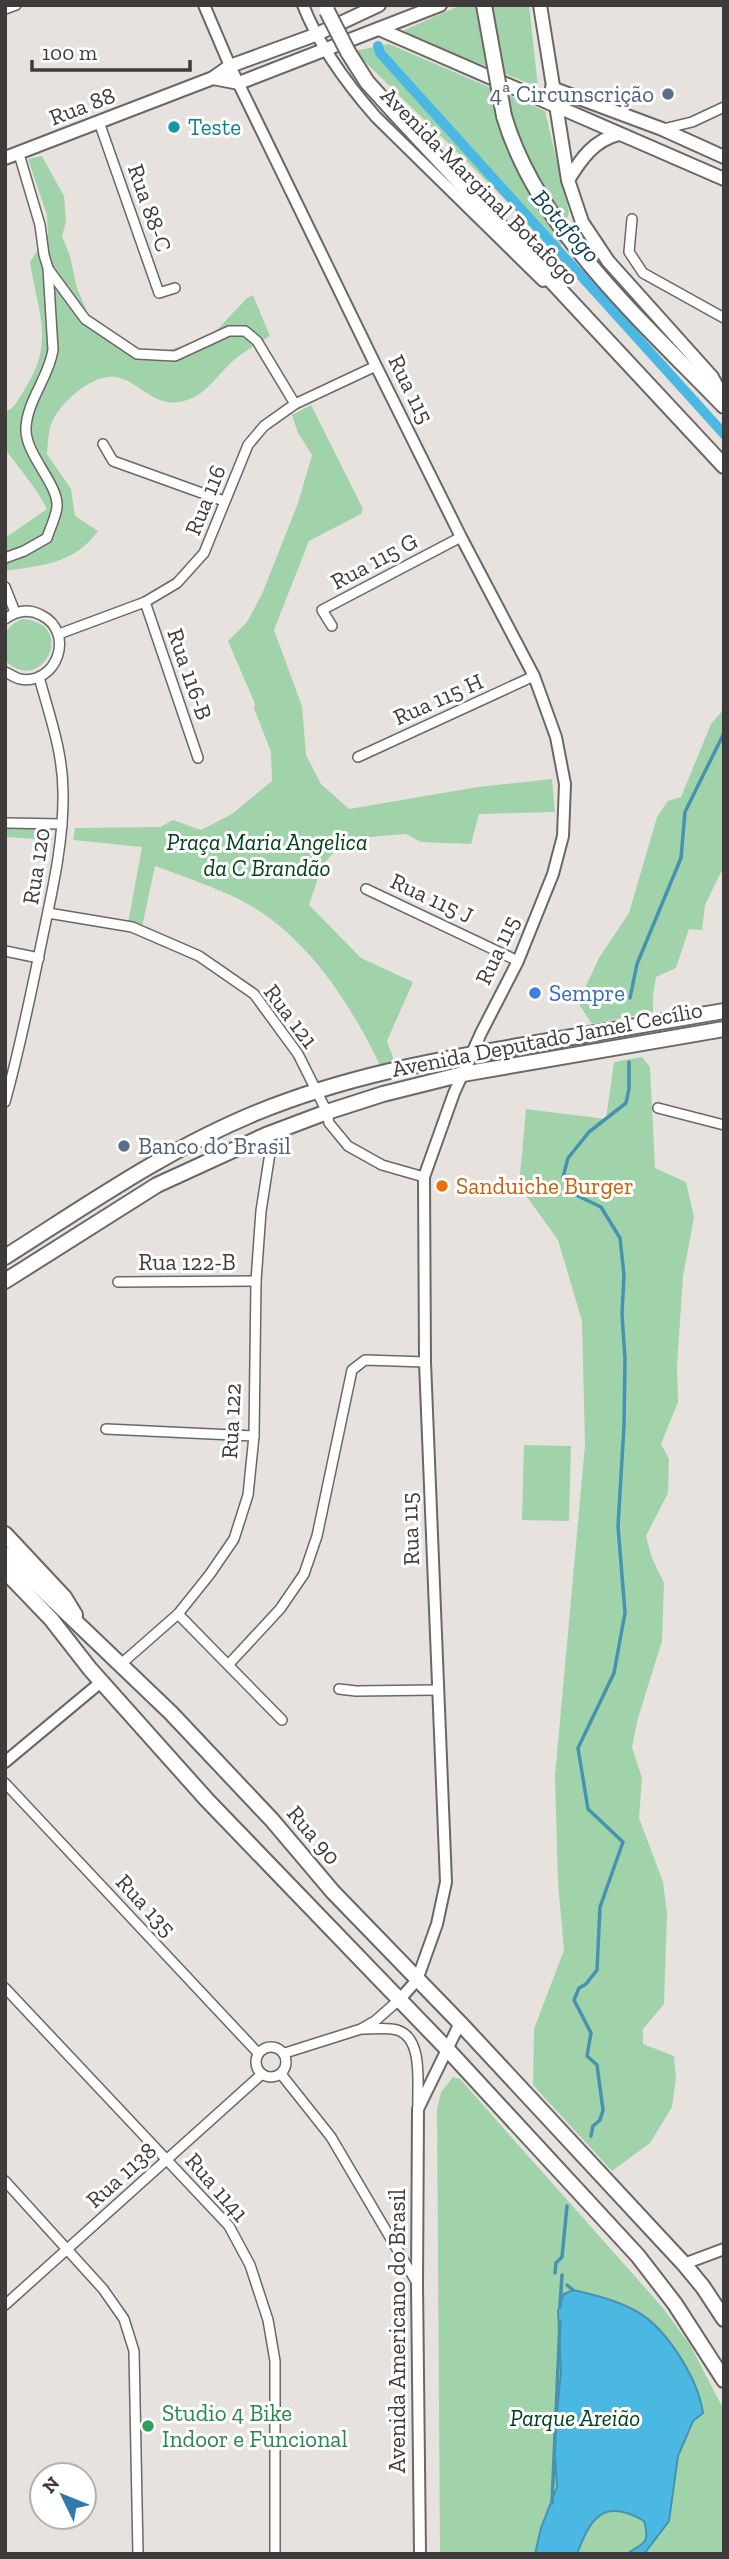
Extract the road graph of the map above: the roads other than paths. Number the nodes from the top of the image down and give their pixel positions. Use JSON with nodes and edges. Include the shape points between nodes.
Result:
{"nodes":[{"id":1,"x":16,"y":5,"type":"edge"},
{"id":2,"x":204,"y":5,"type":"edge"},
{"id":3,"x":303,"y":5,"type":"edge"},
{"id":4,"x":379,"y":5,"type":"edge"},
{"id":5,"x":440,"y":5,"type":"edge"},
{"id":6,"x":484,"y":5,"type":"edge"},
{"id":7,"x":540,"y":5,"type":"edge"},
{"id":8,"x":326,"y":8,"type":"edge"},
{"id":9,"x":5,"y":9,"type":"edge"},
{"id":10,"x":379,"y":29,"type":"junction"},
{"id":11,"x":315,"y":34,"type":"junction"},
{"id":12,"x":325,"y":49,"type":"junction"},
{"id":13,"x":230,"y":66,"type":"junction"},
{"id":14,"x":213,"y":78,"type":"junction"},
{"id":15,"x":239,"y":83,"type":"junction"},
{"id":16,"x":552,"y":88,"type":"junction"},
{"id":17,"x":555,"y":106,"type":"junction"},
{"id":18,"x":724,"y":107,"type":"edge"},
{"id":19,"x":99,"y":122,"type":"junction"},
{"id":20,"x":662,"y":129,"type":"junction"},
{"id":21,"x":619,"y":134,"type":"junction"},
{"id":22,"x":19,"y":154,"type":"junction"},
{"id":23,"x":724,"y":157,"type":"edge"},
{"id":24,"x":5,"y":158,"type":"edge"},
{"id":25,"x":724,"y":179,"type":"edge"},
{"id":26,"x":568,"y":180,"type":"junction"},
{"id":27,"x":632,"y":219,"type":"dead end"},
{"id":28,"x":48,"y":268,"type":"junction"},
{"id":29,"x":175,"y":288,"type":"dead end"},
{"id":30,"x":724,"y":318,"type":"edge"},
{"id":31,"x":617,"y":354,"type":"junction"},
{"id":32,"x":376,"y":366,"type":"junction"},
{"id":33,"x":724,"y":399,"type":"edge"},
{"id":34,"x":295,"y":404,"type":"junction"},
{"id":35,"x":724,"y":406,"type":"edge"},
{"id":36,"x":103,"y":443,"type":"dead end"},
{"id":37,"x":724,"y":466,"type":"edge"},
{"id":38,"x":224,"y":501,"type":"junction"},
{"id":39,"x":461,"y":537,"type":"junction"},
{"id":40,"x":5,"y":558,"type":"edge"},
{"id":41,"x":5,"y":587,"type":"edge"},
{"id":42,"x":145,"y":602,"type":"junction"},
{"id":43,"x":15,"y":612,"type":"junction"},
{"id":44,"x":5,"y":619,"type":"edge"},
{"id":45,"x":332,"y":626,"type":"dead end"},
{"id":46,"x":59,"y":634,"type":"junction"},
{"id":47,"x":5,"y":672,"type":"edge"},
{"id":48,"x":534,"y":676,"type":"junction"},
{"id":49,"x":39,"y":677,"type":"junction"},
{"id":50,"x":358,"y":757,"type":"dead end"},
{"id":51,"x":198,"y":758,"type":"dead end"},
{"id":52,"x":5,"y":823,"type":"edge"},
{"id":53,"x":62,"y":824,"type":"junction"},
{"id":54,"x":366,"y":889,"type":"dead end"},
{"id":55,"x":48,"y":913,"type":"junction"},
{"id":56,"x":5,"y":951,"type":"edge"},
{"id":57,"x":38,"y":958,"type":"junction"},
{"id":58,"x":518,"y":961,"type":"junction"},
{"id":59,"x":724,"y":1011,"type":"edge"},
{"id":60,"x":724,"y":1030,"type":"edge"},
{"id":61,"x":471,"y":1053,"type":"junction"},
{"id":62,"x":463,"y":1074,"type":"junction"},
{"id":63,"x":316,"y":1090,"type":"junction"},
{"id":64,"x":5,"y":1102,"type":"edge"},
{"id":65,"x":658,"y":1108,"type":"dead end"},
{"id":66,"x":327,"y":1112,"type":"junction"},
{"id":67,"x":724,"y":1125,"type":"edge"},
{"id":68,"x":266,"y":1135,"type":"junction"},
{"id":69,"x":424,"y":1177,"type":"junction"},
{"id":70,"x":5,"y":1257,"type":"edge"},
{"id":71,"x":256,"y":1281,"type":"junction"},
{"id":72,"x":5,"y":1282,"type":"edge"},
{"id":73,"x":118,"y":1282,"type":"dead end"},
{"id":74,"x":425,"y":1362,"type":"junction"},
{"id":75,"x":106,"y":1429,"type":"dead end"},
{"id":76,"x":254,"y":1436,"type":"junction"},
{"id":77,"x":5,"y":1534,"type":"edge"},
{"id":78,"x":5,"y":1554,"type":"edge"},
{"id":79,"x":5,"y":1572,"type":"edge"},
{"id":80,"x":5,"y":1584,"type":"edge"},
{"id":81,"x":178,"y":1614,"type":"junction"},
{"id":82,"x":87,"y":1634,"type":"junction"},
{"id":83,"x":121,"y":1664,"type":"junction"},
{"id":84,"x":229,"y":1664,"type":"junction"},
{"id":85,"x":90,"y":1669,"type":"junction"},
{"id":86,"x":101,"y":1682,"type":"junction"},
{"id":87,"x":339,"y":1689,"type":"dead end"},
{"id":88,"x":437,"y":1690,"type":"junction"},
{"id":89,"x":282,"y":1720,"type":"dead end"},
{"id":90,"x":5,"y":1762,"type":"edge"},
{"id":91,"x":5,"y":1783,"type":"edge"},
{"id":92,"x":417,"y":1980,"type":"junction"},
{"id":93,"x":5,"y":1988,"type":"edge"},
{"id":94,"x":400,"y":1999,"type":"junction"},
{"id":95,"x":460,"y":2023,"type":"junction"},
{"id":96,"x":361,"y":2029,"type":"junction"},
{"id":97,"x":448,"y":2050,"type":"junction"},
{"id":98,"x":258,"y":2053,"type":"junction"},
{"id":99,"x":285,"y":2053,"type":"junction"},
{"id":100,"x":262,"y":2074,"type":"junction"},
{"id":101,"x":281,"y":2074,"type":"junction"},
{"id":102,"x":418,"y":2109,"type":"junction"},
{"id":103,"x":167,"y":2159,"type":"junction"},
{"id":104,"x":5,"y":2181,"type":"edge"},
{"id":105,"x":68,"y":2249,"type":"junction"},
{"id":106,"x":724,"y":2249,"type":"edge"},
{"id":107,"x":684,"y":2264,"type":"junction"},
{"id":108,"x":417,"y":2284,"type":"junction"},
{"id":109,"x":5,"y":2305,"type":"edge"},
{"id":110,"x":724,"y":2319,"type":"edge"},
{"id":111,"x":724,"y":2380,"type":"edge"},
{"id":112,"x":138,"y":2554,"type":"edge"},
{"id":113,"x":275,"y":2554,"type":"edge"},
{"id":114,"x":420,"y":2554,"type":"edge"}],
"edges":[{"from":1,"to":9,"type":"street"},
{"from":2,"to":13,"type":"street","name":"Rua 115"},
{"from":3,"to":11,"type":"street","name":"Avenida Marginal Botafogo"},
{"from":4,"to":11,"type":"main road","name":"Rua 88"},
{"from":5,"to":10,"type":"main road"},
{"from":6,"to":35,"type":"main road","name":"Avenida Marginal Botafogo","bridge":true,"via":[[505,116],[526,170],[573,246]]},
{"from":7,"to":16,"type":"main road","name":"Avenida Marginal Botafogo"},
{"from":8,"to":31,"type":"main road","name":"Avenida Marginal Botafogo","bridge":true,"via":[[367,82]]},
{"from":10,"to":12,"type":"main road"},
{"from":10,"to":17,"type":"main road"},
{"from":11,"to":12,"type":"street","name":"Avenida Marginal Botafogo"},
{"from":11,"to":13,"type":"main road","name":"Rua 88"},
{"from":12,"to":15,"type":"main road"},
{"from":12,"to":31,"type":"street","name":"Avenida Marginal Botafogo","via":[[376,117]]},
{"from":13,"to":14,"type":"main road","name":"Rua 88"},
{"from":13,"to":15,"type":"street","name":"Rua 115"},
{"from":14,"to":15,"type":"main road"},
{"from":14,"to":19,"type":"main road","name":"Rua 88"},
{"from":15,"to":32,"type":"street","name":"Rua 115"},
{"from":16,"to":17,"type":"main road","name":"Avenida Marginal Botafogo"},
{"from":16,"to":20,"type":"main road"},
{"from":17,"to":21,"type":"main road"},
{"from":17,"to":26,"type":"main road","name":"Avenida Marginal Botafogo"},
{"from":18,"to":20,"type":"street"},
{"from":19,"to":22,"type":"main road","name":"Rua 88"},
{"from":19,"to":29,"type":"street","name":"Rua 88-C","via":[[159,292]]},
{"from":20,"to":23,"type":"main road"},
{"from":21,"to":25,"type":"main road"},
{"from":21,"to":26,"type":"main road","via":[[592,148]]},
{"from":22,"to":24,"type":"main road","name":"Rua 88"},
{"from":22,"to":28,"type":"street"},
{"from":26,"to":33,"type":"main road","name":"Avenida Marginal Botafogo","via":[[582,222],[608,261],[712,377]]},
{"from":27,"to":30,"type":"street","via":[[629,252],[643,273]]},
{"from":28,"to":34,"type":"street","via":[[85,319],[136,354],[175,356],[229,331],[245,331],[257,341]]},
{"from":28,"to":40,"type":"street","via":[[53,350],[26,428],[30,451],[43,469],[57,505],[47,538]]},
{"from":31,"to":37,"type":"main road","name":"Avenida Marginal Botafogo"},
{"from":32,"to":34,"type":"street","name":"Rua 116"},
{"from":32,"to":39,"type":"street","name":"Rua 115"},
{"from":34,"to":38,"type":"street","name":"Rua 116","via":[[248,444]]},
{"from":36,"to":38,"type":"street","via":[[113,461]]},
{"from":38,"to":42,"type":"street","name":"Rua 116","via":[[204,552],[177,583]]},
{"from":39,"to":45,"type":"street","name":"Rua 115 G","via":[[323,610]]},
{"from":39,"to":48,"type":"street","name":"Rua 115"},
{"from":41,"to":43,"type":"street"},
{"from":42,"to":46,"type":"street","name":"Rua 116"},
{"from":42,"to":51,"type":"street","name":"Rua 116-B"},
{"from":43,"to":44,"type":"street"},
{"from":43,"to":46,"type":"street","via":[[33,611],[49,619]]},
{"from":46,"to":49,"type":"street","via":[[60,651],[53,666]]},
{"from":47,"to":49,"type":"street","via":[[21,679]]},
{"from":48,"to":50,"type":"street","name":"Rua 115 H"},
{"from":48,"to":58,"type":"street","name":"Rua 115","via":[[556,737],[565,784],[563,836]]},
{"from":49,"to":53,"type":"street","name":"Rua 120","via":[[61,756]]},
{"from":52,"to":53,"type":"street"},
{"from":53,"to":55,"type":"street","name":"Rua 120"},
{"from":54,"to":58,"type":"street","name":"Rua 115 J"},
{"from":55,"to":57,"type":"street","name":"Rua 120"},
{"from":55,"to":63,"type":"street","name":"Rua 121","via":[[132,927],[199,956],[254,994],[298,1054]]},
{"from":56,"to":57,"type":"street"},
{"from":57,"to":64,"type":"street","name":"Rua 120"},
{"from":58,"to":61,"type":"street","name":"Rua 115"},
{"from":59,"to":61,"type":"main road","name":"Avenida Deputado Jamel Cecílio"},
{"from":60,"to":62,"type":"main road","name":"Avenida Deputado Jamel Cecílio"},
{"from":61,"to":62,"type":"street","name":"Rua 115"},
{"from":61,"to":63,"type":"main road","name":"Avenida Deputado Jamel Cecílio"},
{"from":62,"to":66,"type":"main road","name":"Avenida Deputado Jamel Cecílio"},
{"from":62,"to":69,"type":"street","name":"Rua 115"},
{"from":63,"to":66,"type":"street","name":"Rua 121"},
{"from":63,"to":70,"type":"main road","name":"Avenida Deputado Jamel Cecílio","via":[[256,1112],[149,1165]]},
{"from":65,"to":67,"type":"street"},
{"from":66,"to":68,"type":"main road","name":"Avenida Deputado Jamel Cecílio"},
{"from":66,"to":69,"type":"street","name":"Rua 121","via":[[329,1123],[348,1146],[382,1165]]},
{"from":68,"to":71,"type":"street","name":"Rua 122","via":[[270,1153]]},
{"from":68,"to":72,"type":"main road","name":"Avenida Deputado Jamel Cecílio","via":[[158,1185]]},
{"from":69,"to":74,"type":"street","name":"Rua 115"},
{"from":71,"to":73,"type":"street","name":"Rua 122-B"},
{"from":71,"to":76,"type":"street","name":"Rua 122"},
{"from":74,"to":84,"type":"street","via":[[365,1360],[352,1370],[317,1536],[304,1574]]},
{"from":74,"to":88,"type":"street","name":"Rua 115"},
{"from":75,"to":76,"type":"street"},
{"from":76,"to":81,"type":"street","name":"Rua 122","via":[[248,1495],[234,1539]]},
{"from":77,"to":82,"type":"main road","via":[[64,1597]]},
{"from":78,"to":82,"type":"main road","name":"Rua 90"},
{"from":79,"to":85,"type":"main road","via":[[51,1619]]},
{"from":80,"to":85,"type":"main road"},
{"from":81,"to":83,"type":"street","name":"Rua 122"},
{"from":81,"to":84,"type":"street"},
{"from":82,"to":83,"type":"main road","name":"Rua 90"},
{"from":83,"to":92,"type":"main road","name":"Rua 90","via":[[258,1805]]},
{"from":84,"to":89,"type":"street"},
{"from":85,"to":86,"type":"main road"},
{"from":86,"to":90,"type":"street"},
{"from":86,"to":94,"type":"main road","via":[[207,1800]]},
{"from":87,"to":88,"type":"street"},
{"from":88,"to":92,"type":"street","name":"Rua 115","via":[[446,1882]]},
{"from":91,"to":98,"type":"street","name":"Rua 135"},
{"from":92,"to":94,"type":"street"},
{"from":92,"to":95,"type":"main road","name":"Rua 90"},
{"from":93,"to":103,"type":"street","name":"Rua 1141"},
{"from":94,"to":96,"type":"street"},
{"from":94,"to":97,"type":"main road"},
{"from":95,"to":97,"type":"street","name":"Avenida Americano do Brasil"},
{"from":95,"to":107,"type":"main road","name":"Rua 90"},
{"from":96,"to":99,"type":"street"},
{"from":96,"to":102,"type":"street","name":"Avenida Americano do Brasil","via":[[397,2030],[406,2035],[415,2053]]},
{"from":97,"to":102,"type":"street","name":"Avenida Americano do Brasil"},
{"from":97,"to":111,"type":"main road","via":[[653,2276]]},
{"from":98,"to":99,"type":"street","via":[[270,2046]]},
{"from":98,"to":100,"type":"street","via":[[256,2066]]},
{"from":99,"to":101,"type":"street","via":[[287,2065]]},
{"from":100,"to":101,"type":"street"},
{"from":100,"to":103,"type":"street","name":"Rua 1138"},
{"from":101,"to":108,"type":"street","via":[[331,2137]]},
{"from":102,"to":108,"type":"street","name":"Avenida Americano do Brasil"},
{"from":103,"to":105,"type":"street","name":"Rua 1138"},
{"from":103,"to":113,"type":"street","name":"Rua 1141","via":[[229,2226],[250,2265],[268,2319],[275,2361]]},
{"from":104,"to":105,"type":"street"},
{"from":105,"to":109,"type":"street","name":"Rua 1138"},
{"from":105,"to":112,"type":"street","via":[[124,2319],[134,2351]]},
{"from":106,"to":107,"type":"street"},
{"from":107,"to":110,"type":"main road","name":"Rua 90"},
{"from":108,"to":114,"type":"street","name":"Avenida Americano do Brasil"}]}
